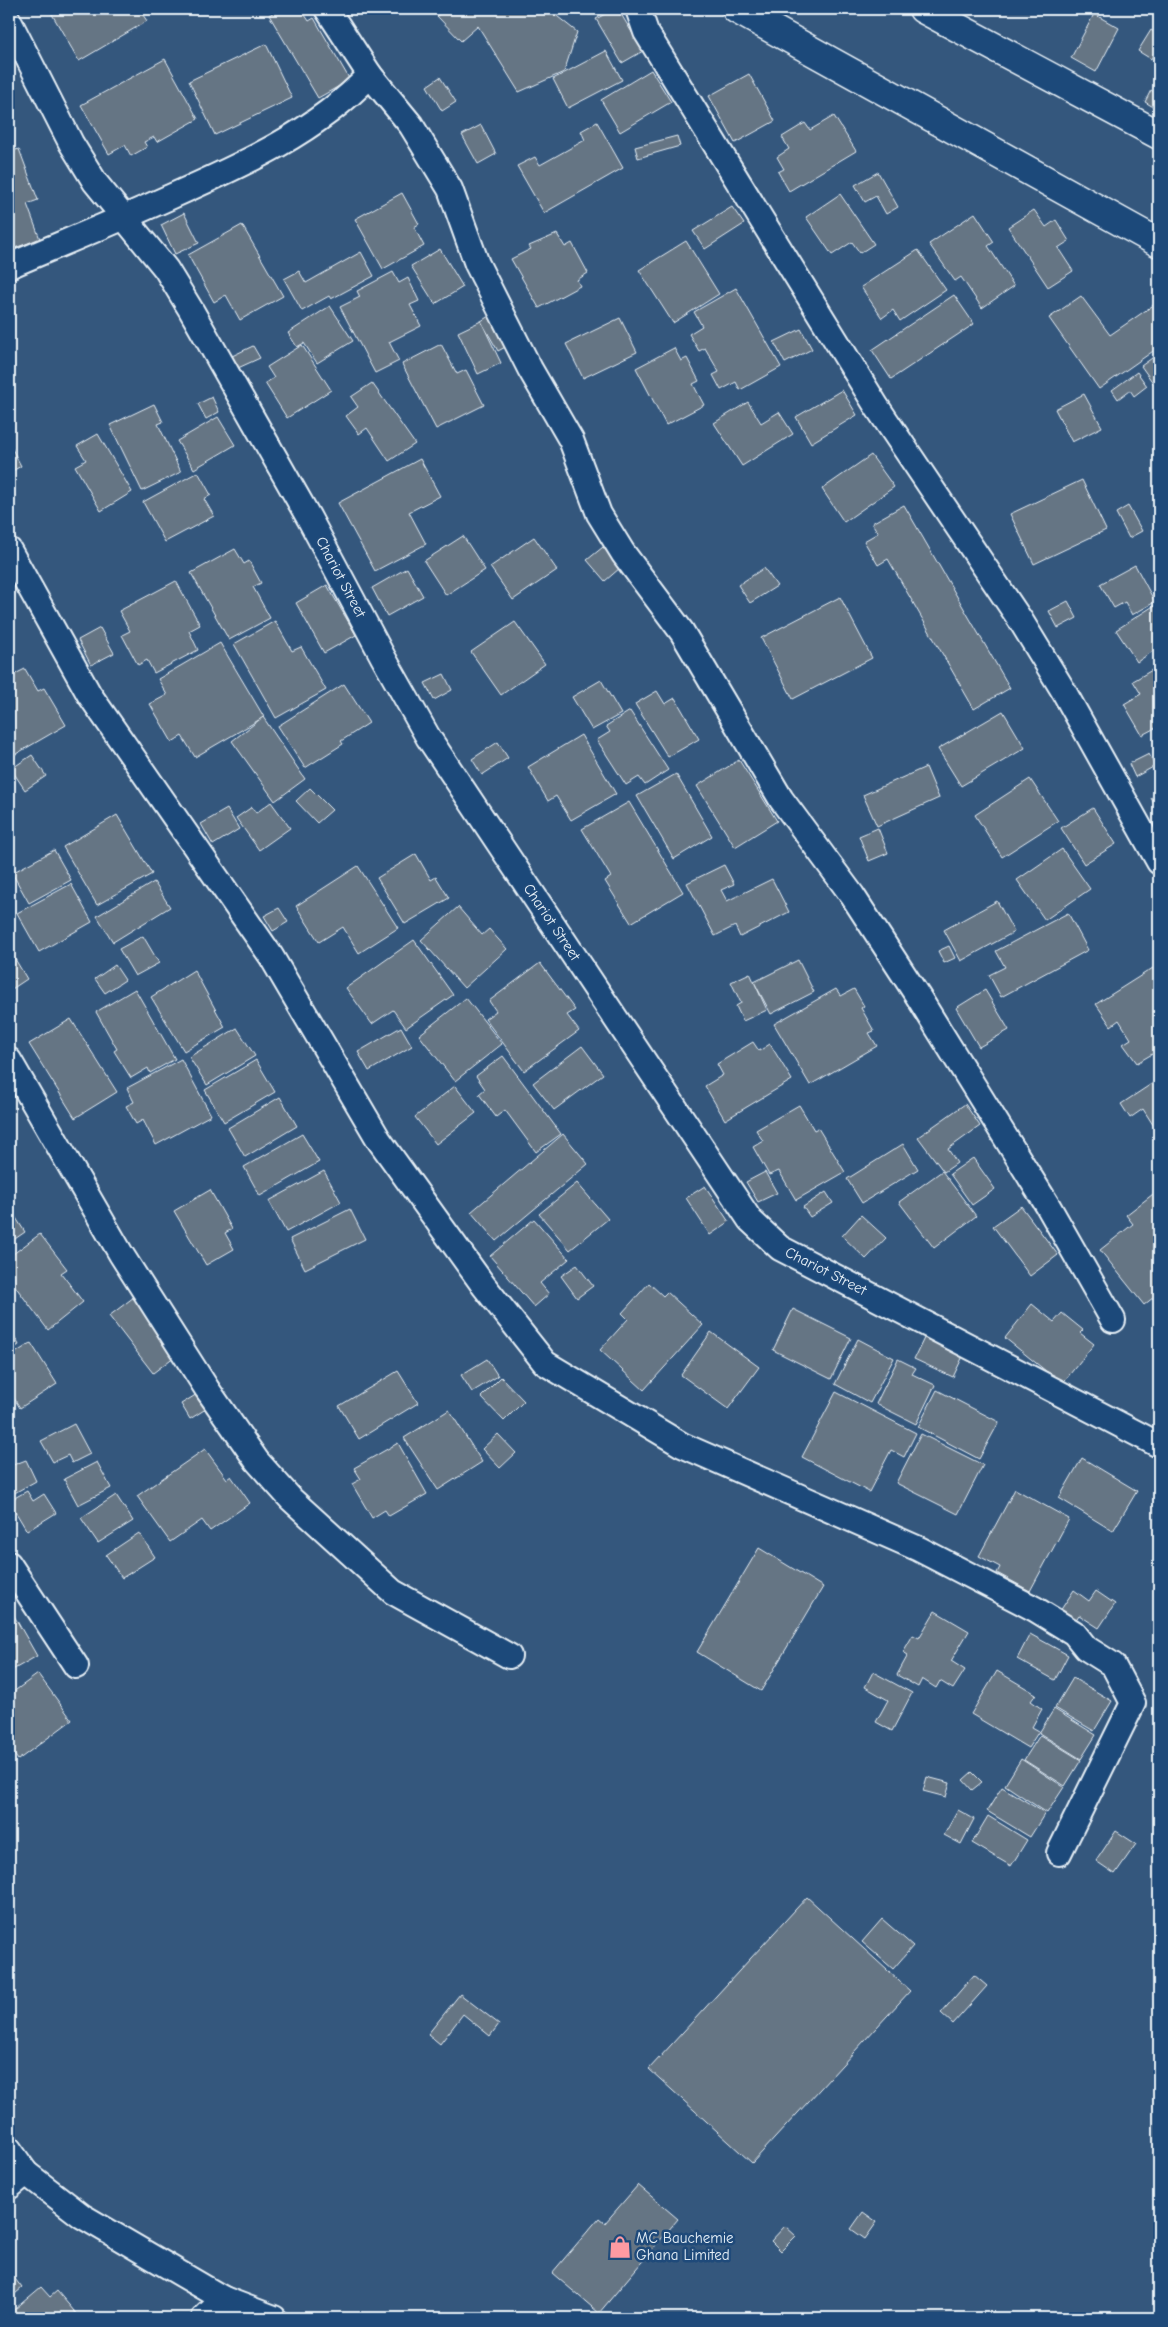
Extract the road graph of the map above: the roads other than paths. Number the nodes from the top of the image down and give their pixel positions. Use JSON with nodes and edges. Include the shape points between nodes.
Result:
{"nodes":[{"id":1,"x":327,"y":9,"type":"edge"},
{"id":2,"x":638,"y":9,"type":"edge"},
{"id":3,"x":736,"y":9,"type":"edge"},
{"id":4,"x":922,"y":9,"type":"edge"},
{"id":5,"x":9,"y":22,"type":"edge"},
{"id":6,"x":370,"y":75,"type":"junction"},
{"id":7,"x":1159,"y":135,"type":"edge"},
{"id":8,"x":124,"y":218,"type":"junction"},
{"id":9,"x":1159,"y":243,"type":"edge"},
{"id":10,"x":9,"y":266,"type":"edge"},
{"id":11,"x":9,"y":550,"type":"edge"},
{"id":12,"x":1159,"y":862,"type":"edge"},
{"id":13,"x":9,"y":1060,"type":"edge"},
{"id":14,"x":1113,"y":1320,"type":"dead end"},
{"id":15,"x":1159,"y":1445,"type":"edge"},
{"id":16,"x":9,"y":1564,"type":"edge"},
{"id":17,"x":509,"y":1656,"type":"dead end"},
{"id":18,"x":76,"y":1666,"type":"dead end"},
{"id":19,"x":1059,"y":1854,"type":"dead end"},
{"id":20,"x":9,"y":2149,"type":"edge"},
{"id":21,"x":18,"y":2180,"type":"edge"},
{"id":22,"x":224,"y":2299,"type":"junction"},
{"id":23,"x":204,"y":2318,"type":"edge"},
{"id":24,"x":274,"y":2318,"type":"edge"}],
"edges":[{"from":1,"to":6,"type":"street"},
{"from":2,"to":12,"type":"street","via":[[646,32],[877,407],[1021,621]]},
{"from":3,"to":9,"type":"street"},
{"from":4,"to":7,"type":"street"},
{"from":5,"to":8,"type":"street","name":"Chariot Street","via":[[71,143],[95,182]]},
{"from":6,"to":8,"type":"street","via":[[341,104],[280,146]]},
{"from":6,"to":14,"type":"street","via":[[411,125],[450,189],[478,264],[530,369],[571,440],[599,514],[623,553],[682,632],[781,799],[852,895],[974,1084]]},
{"from":8,"to":10,"type":"street"},
{"from":8,"to":15,"type":"street","name":"Chariot Street","via":[[166,269],[196,318],[310,518],[428,737],[750,1220],[780,1248]]},
{"from":11,"to":19,"type":"street","via":[[89,694],[271,956],[379,1140],[484,1286],[545,1363],[682,1445],[919,1549],[993,1587],[1074,1634],[1086,1648],[1113,1665],[1133,1703]]},
{"from":13,"to":17,"type":"street","via":[[121,1254],[256,1461],[291,1500],[393,1592]]},
{"from":16,"to":18,"type":"street"},
{"from":20,"to":21,"type":"street"},
{"from":21,"to":22,"type":"street"},
{"from":22,"to":23,"type":"street"},
{"from":22,"to":24,"type":"street"}]}
